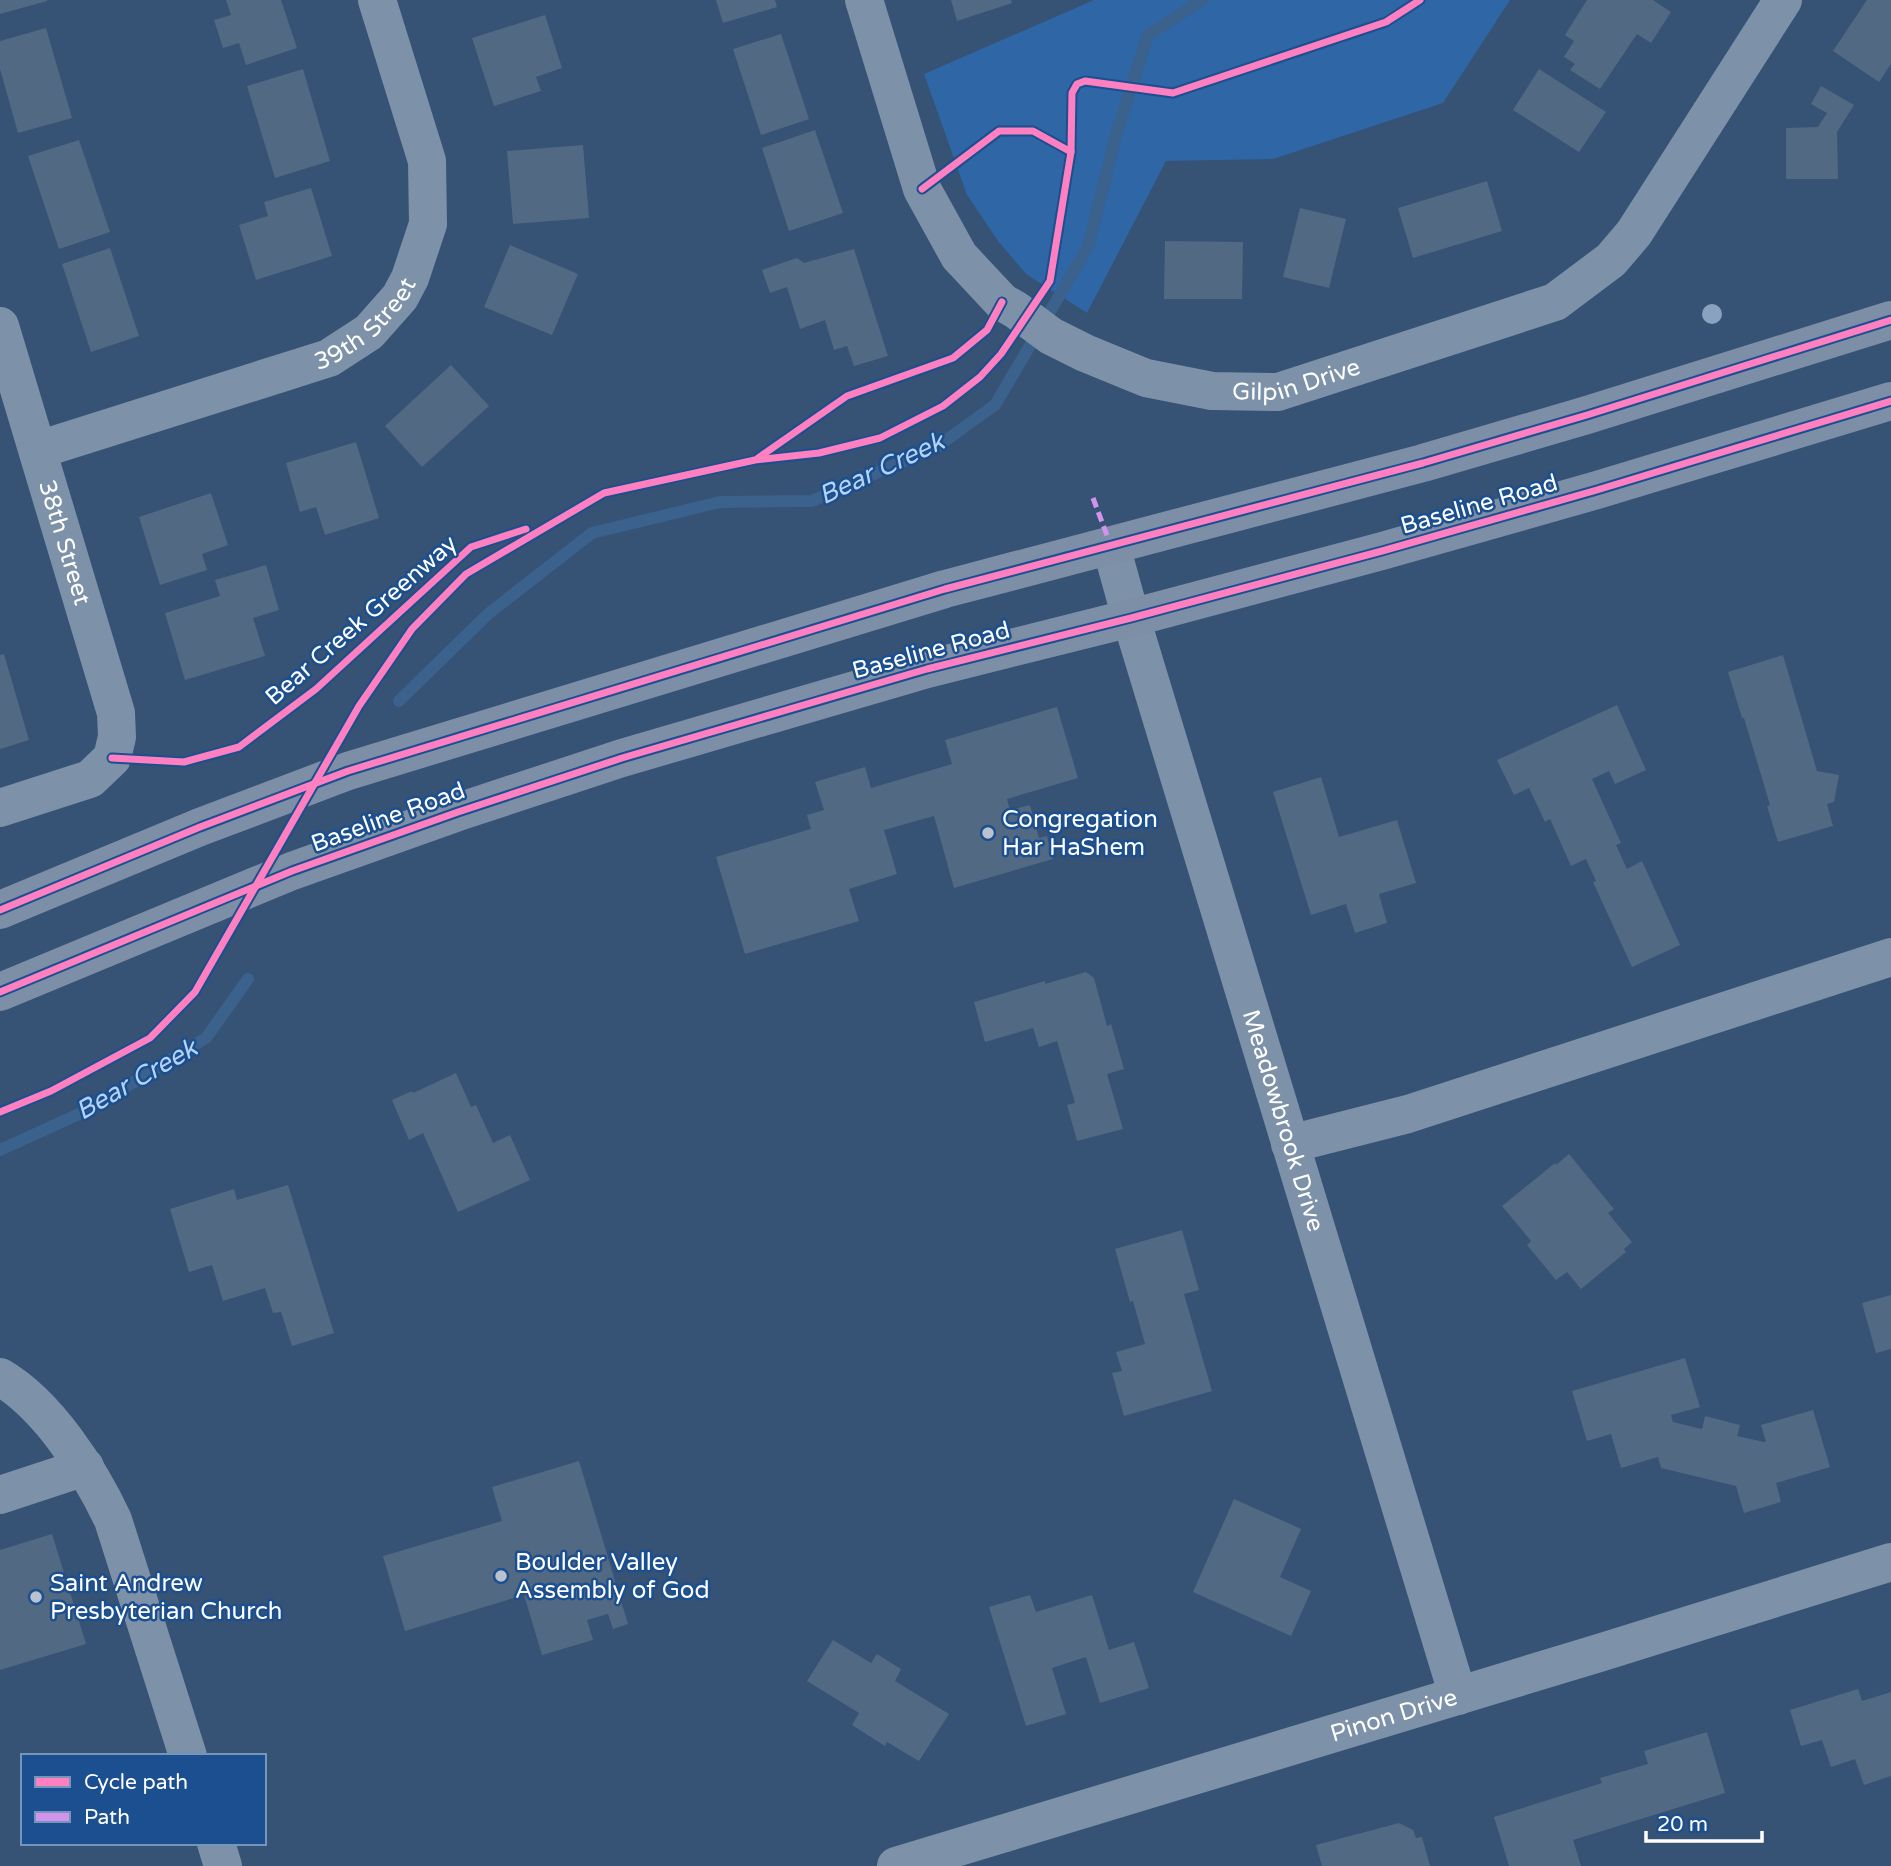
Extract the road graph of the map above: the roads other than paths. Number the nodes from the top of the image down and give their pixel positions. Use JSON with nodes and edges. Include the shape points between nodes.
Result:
{"nodes":[{"id":1,"x":377,"y":0,"type":"edge"},
{"id":2,"x":864,"y":0,"type":"edge"},
{"id":3,"x":1783,"y":0,"type":"edge"},
{"id":4,"x":1891,"y":320,"type":"edge"},
{"id":5,"x":0,"y":326,"type":"edge"},
{"id":6,"x":1891,"y":401,"type":"edge"},
{"id":7,"x":38,"y":450,"type":"junction"},
{"id":8,"x":1111,"y":546,"type":"junction"},
{"id":9,"x":1131,"y":618,"type":"junction"},
{"id":10,"x":0,"y":808,"type":"edge"},
{"id":11,"x":0,"y":910,"type":"edge"},
{"id":12,"x":1891,"y":957,"type":"edge"},
{"id":13,"x":0,"y":992,"type":"edge"},
{"id":14,"x":1290,"y":1144,"type":"junction"},
{"id":15,"x":0,"y":1377,"type":"edge"},
{"id":16,"x":85,"y":1467,"type":"junction"},
{"id":17,"x":0,"y":1495,"type":"edge"},
{"id":18,"x":1891,"y":1562,"type":"edge"},
{"id":19,"x":1458,"y":1696,"type":"junction"},
{"id":20,"x":187,"y":1754,"type":"edge"},
{"id":21,"x":217,"y":1845,"type":"edge"},
{"id":22,"x":223,"y":1866,"type":"edge"},
{"id":23,"x":896,"y":1866,"type":"edge"}],
"edges":[{"from":1,"to":7,"type":"street","name":"39th Street","via":[[427,161],[428,223],[400,297],[369,332],[330,358]]},
{"from":2,"to":3,"type":"street","name":"Gilpin Drive","via":[[922,189],[959,256],[1002,302],[1051,336],[1146,378],[1212,391],[1278,392],[1555,302],[1611,260],[1634,233]]},
{"from":4,"to":8,"type":"main road","via":[[1423,463]]},
{"from":5,"to":7,"type":"street","name":"38th Street"},
{"from":6,"to":9,"type":"main road","name":"Baseline Road","via":[[1597,490]]},
{"from":7,"to":10,"type":"street","name":"38th Street","via":[[116,713],[117,737],[112,758],[90,779]]},
{"from":8,"to":9,"type":"street","name":"Meadowbrook Drive"},
{"from":8,"to":11,"type":"main road","via":[[945,589],[348,771]]},
{"from":9,"to":13,"type":"main road","name":"Baseline Road","via":[[927,669],[649,750],[458,812],[292,871]]},
{"from":9,"to":14,"type":"street","name":"Meadowbrook Drive"},
{"from":12,"to":14,"type":"street","via":[[1408,1114]]},
{"from":14,"to":19,"type":"street","name":"Meadowbrook Drive"},
{"from":15,"to":16,"type":"street","via":[[54,1426]]},
{"from":16,"to":17,"type":"street"},
{"from":16,"to":20,"type":"street","via":[[113,1520]]},
{"from":18,"to":19,"type":"street","name":"Pinon Drive"},
{"from":19,"to":23,"type":"street","name":"Pinon Drive"},
{"from":21,"to":22,"type":"street"}]}
